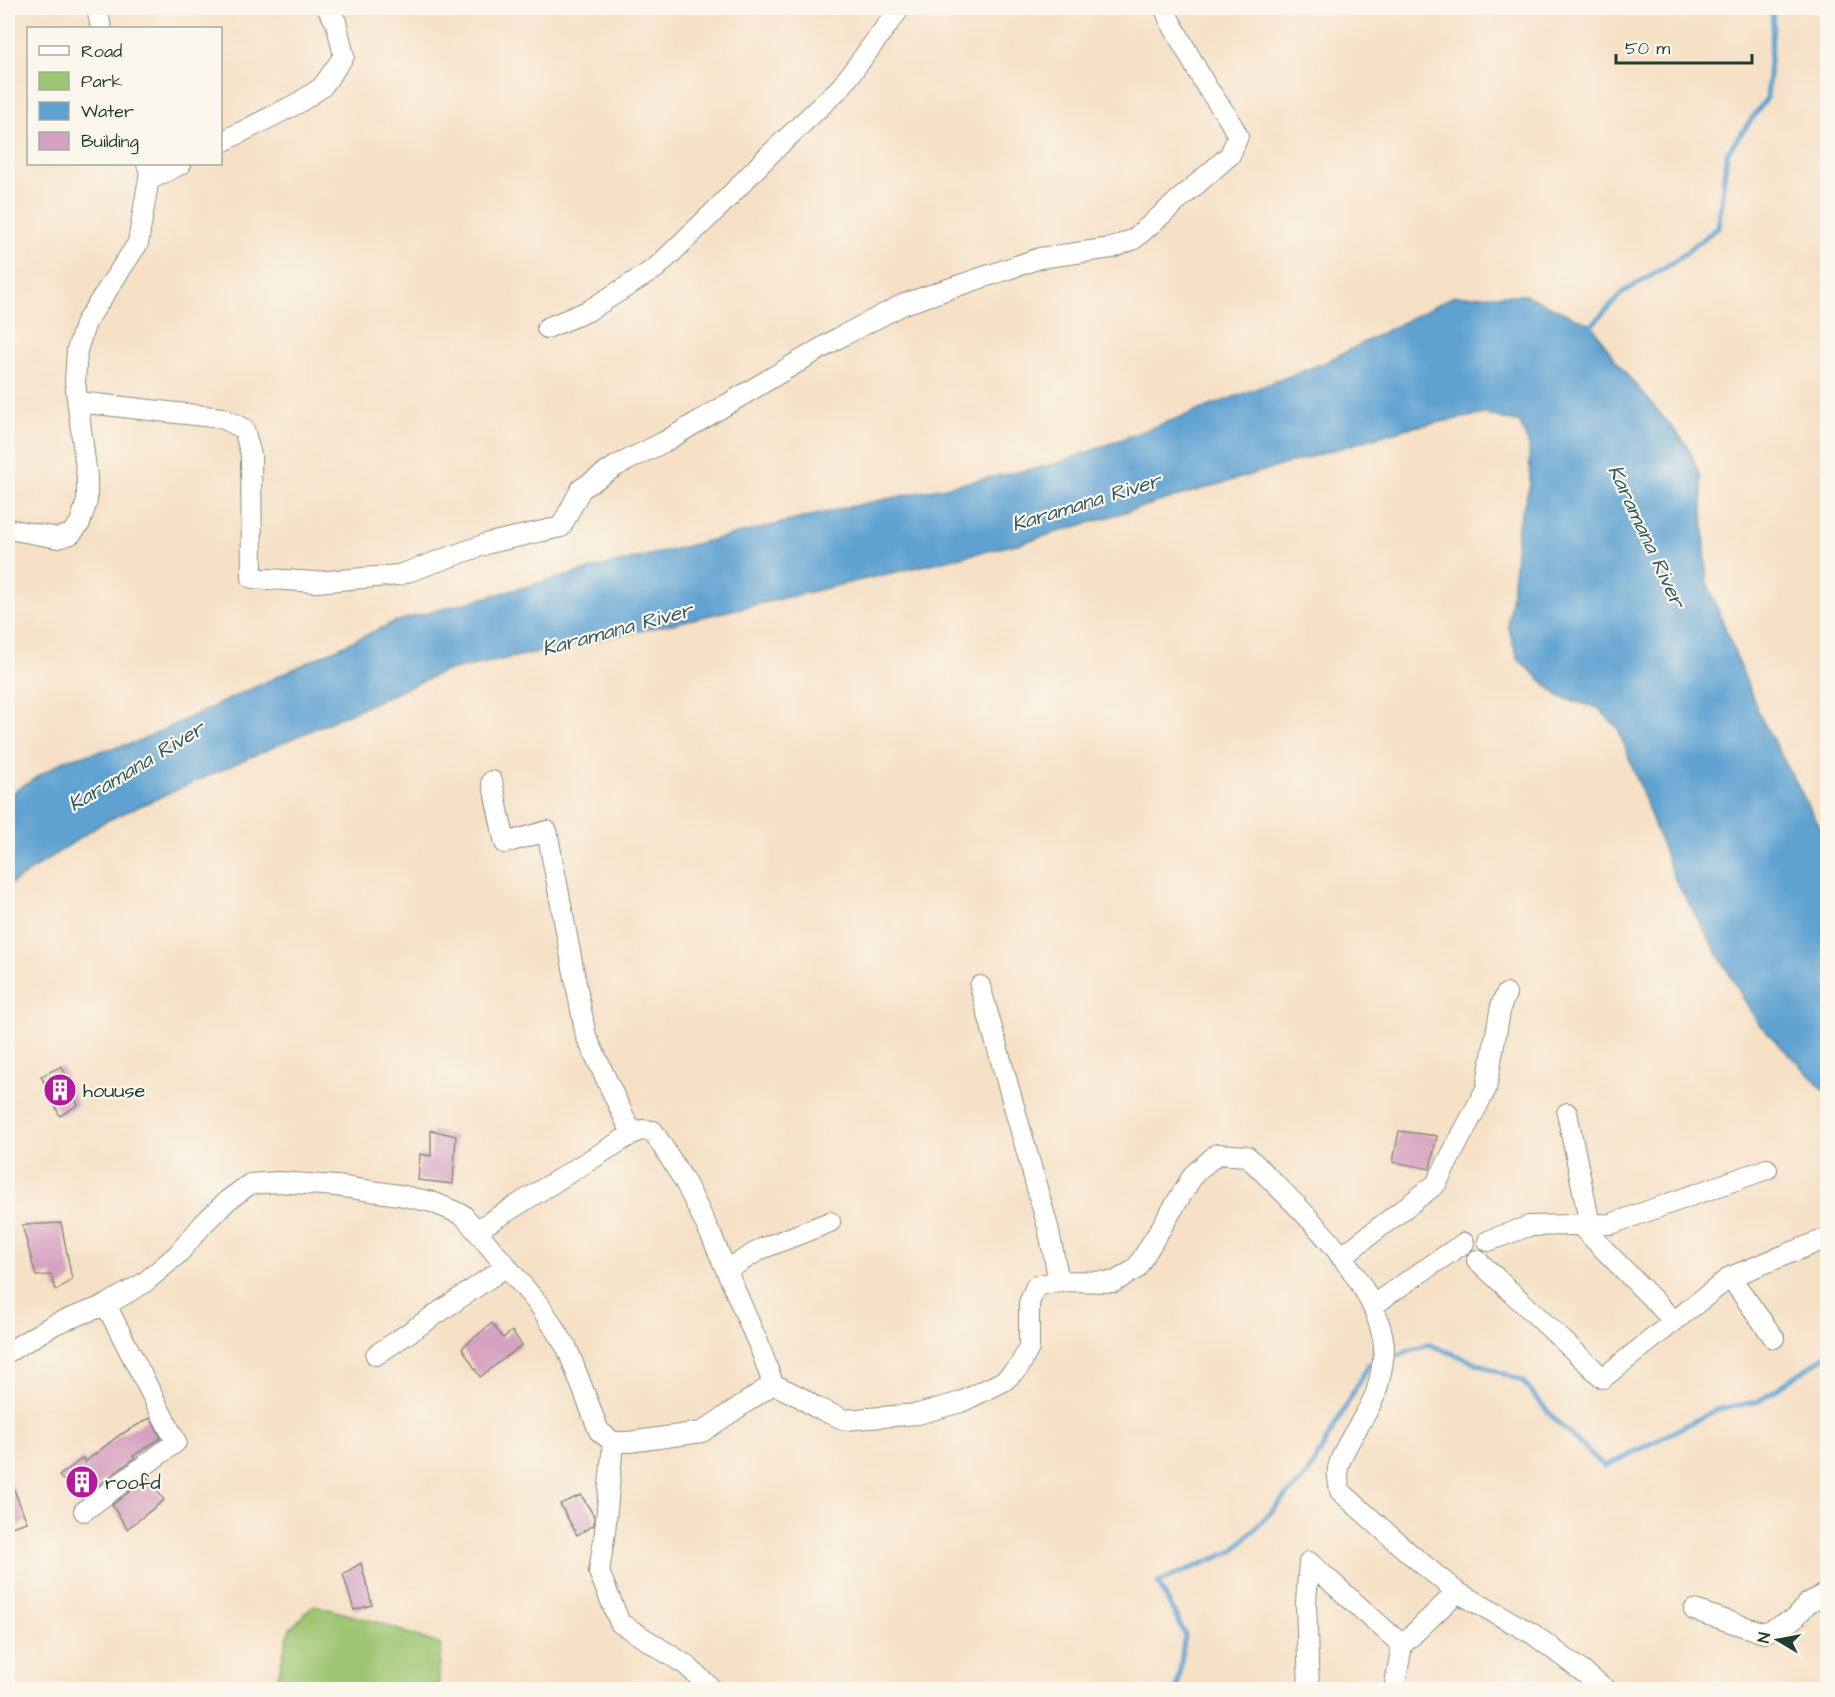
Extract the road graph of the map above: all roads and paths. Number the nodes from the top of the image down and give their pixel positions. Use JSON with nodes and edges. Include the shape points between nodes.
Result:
{"nodes":[{"id":1,"x":97,"y":8,"type":"edge"},
{"id":2,"x":327,"y":8,"type":"edge"},
{"id":3,"x":1165,"y":8,"type":"edge"},
{"id":4,"x":897,"y":9,"type":"edge"},
{"id":5,"x":101,"y":27,"type":"edge"},
{"id":6,"x":222,"y":142,"type":"edge"},
{"id":7,"x":177,"y":165,"type":"edge"},
{"id":8,"x":148,"y":172,"type":"edge"},
{"id":9,"x":547,"y":328,"type":"dead end"},
{"id":10,"x":78,"y":402,"type":"junction"},
{"id":11,"x":8,"y":529,"type":"edge"},
{"id":12,"x":492,"y":781,"type":"dead end"},
{"id":13,"x":980,"y":986,"type":"dead end"},
{"id":14,"x":1506,"y":994,"type":"dead end"},
{"id":15,"x":1567,"y":1113,"type":"dead end"},
{"id":16,"x":632,"y":1134,"type":"junction"},
{"id":17,"x":1767,"y":1169,"type":"dead end"},
{"id":18,"x":830,"y":1222,"type":"dead end"},
{"id":19,"x":1586,"y":1226,"type":"junction"},
{"id":20,"x":477,"y":1230,"type":"junction"},
{"id":21,"x":1825,"y":1239,"type":"dead end"},
{"id":22,"x":1488,"y":1241,"type":"junction"},
{"id":23,"x":1464,"y":1243,"type":"junction"},
{"id":24,"x":1341,"y":1257,"type":"junction"},
{"id":25,"x":1477,"y":1260,"type":"junction"},
{"id":26,"x":507,"y":1266,"type":"junction"},
{"id":27,"x":727,"y":1270,"type":"junction"},
{"id":28,"x":1730,"y":1277,"type":"junction"},
{"id":29,"x":1059,"y":1281,"type":"junction"},
{"id":30,"x":106,"y":1305,"type":"junction"},
{"id":31,"x":1374,"y":1306,"type":"junction"},
{"id":32,"x":1674,"y":1321,"type":"junction"},
{"id":33,"x":1774,"y":1338,"type":"dead end"},
{"id":34,"x":8,"y":1352,"type":"edge"},
{"id":35,"x":376,"y":1355,"type":"dead end"},
{"id":36,"x":773,"y":1384,"type":"junction"},
{"id":37,"x":613,"y":1442,"type":"junction"},
{"id":38,"x":84,"y":1511,"type":"dead end"},
{"id":39,"x":1456,"y":1592,"type":"junction"},
{"id":40,"x":1827,"y":1592,"type":"edge"},
{"id":41,"x":1694,"y":1610,"type":"dead end"},
{"id":42,"x":1402,"y":1645,"type":"junction"},
{"id":43,"x":712,"y":1689,"type":"edge"},
{"id":44,"x":1309,"y":1689,"type":"edge"},
{"id":45,"x":1394,"y":1689,"type":"edge"},
{"id":46,"x":1607,"y":1689,"type":"edge"}],
"edges":[{"from":1,"to":5,"type":"street"},
{"from":2,"to":6,"type":"street","via":[[336,22],[344,56],[322,87]]},
{"from":3,"to":10,"type":"street","via":[[1206,86],[1238,136],[1230,155],[1134,240],[1112,248],[1040,258],[904,304],[840,337],[664,442],[615,466],[581,489],[561,527],[489,543],[399,575],[316,582],[252,578],[251,455],[244,429],[222,418]]},
{"from":4,"to":9,"type":"street","via":[[841,87],[656,268],[588,311]]},
{"from":7,"to":8,"type":"street"},
{"from":8,"to":10,"type":"street","via":[[138,243],[86,322],[77,350]]},
{"from":10,"to":11,"type":"street","via":[[87,477],[87,501],[80,523],[71,534],[58,538]]},
{"from":12,"to":16,"type":"street","via":[[505,843],[547,831],[586,1035]]},
{"from":13,"to":29,"type":"street","via":[[1048,1227]]},
{"from":14,"to":24,"type":"street","via":[[1486,1089],[1436,1184]]},
{"from":15,"to":19,"type":"street"},
{"from":16,"to":20,"type":"street"},
{"from":16,"to":27,"type":"street","via":[[653,1131],[685,1182]]},
{"from":17,"to":19,"type":"street","via":[[1611,1224]]},
{"from":18,"to":27,"type":"street","via":[[761,1249]]},
{"from":19,"to":22,"type":"street","via":[[1529,1226]]},
{"from":19,"to":32,"type":"street"},
{"from":20,"to":26,"type":"street"},
{"from":20,"to":30,"type":"street","via":[[463,1215],[432,1202],[399,1195],[337,1186],[250,1184],[228,1200],[178,1254],[144,1283]]},
{"from":21,"to":28,"type":"street"},
{"from":22,"to":23,"type":"street","via":[[1473,1234]]},
{"from":22,"to":25,"type":"street","via":[[1487,1254]]},
{"from":23,"to":25,"type":"street","via":[[1466,1255]]},
{"from":23,"to":31,"type":"street"},
{"from":24,"to":29,"type":"street","via":[[1246,1156],[1217,1154],[1194,1174],[1136,1269],[1113,1282]]},
{"from":24,"to":31,"type":"street"},
{"from":25,"to":32,"type":"street","via":[[1603,1378]]},
{"from":26,"to":35,"type":"street"},
{"from":26,"to":37,"type":"street","via":[[540,1306],[567,1348],[599,1431]]},
{"from":27,"to":36,"type":"street"},
{"from":28,"to":32,"type":"street"},
{"from":28,"to":33,"type":"street"},
{"from":29,"to":36,"type":"street","via":[[1036,1286],[1029,1303],[1029,1348],[1019,1367],[1004,1381],[961,1402],[918,1414],[845,1420]]},
{"from":30,"to":34,"type":"street","via":[[55,1324]]},
{"from":30,"to":38,"type":"street","via":[[176,1442]]},
{"from":31,"to":39,"type":"street","via":[[1385,1347],[1376,1394],[1338,1465],[1340,1491]]},
{"from":36,"to":37,"type":"street","via":[[702,1431]]},
{"from":37,"to":43,"type":"street","via":[[599,1572],[620,1623],[686,1665]]},
{"from":39,"to":42,"type":"street"},
{"from":39,"to":46,"type":"street","via":[[1533,1634]]},
{"from":40,"to":41,"type":"street","via":[[1808,1603],[1793,1620],[1764,1633]]},
{"from":42,"to":44,"type":"street","via":[[1309,1562]]},
{"from":42,"to":45,"type":"street"}]}
